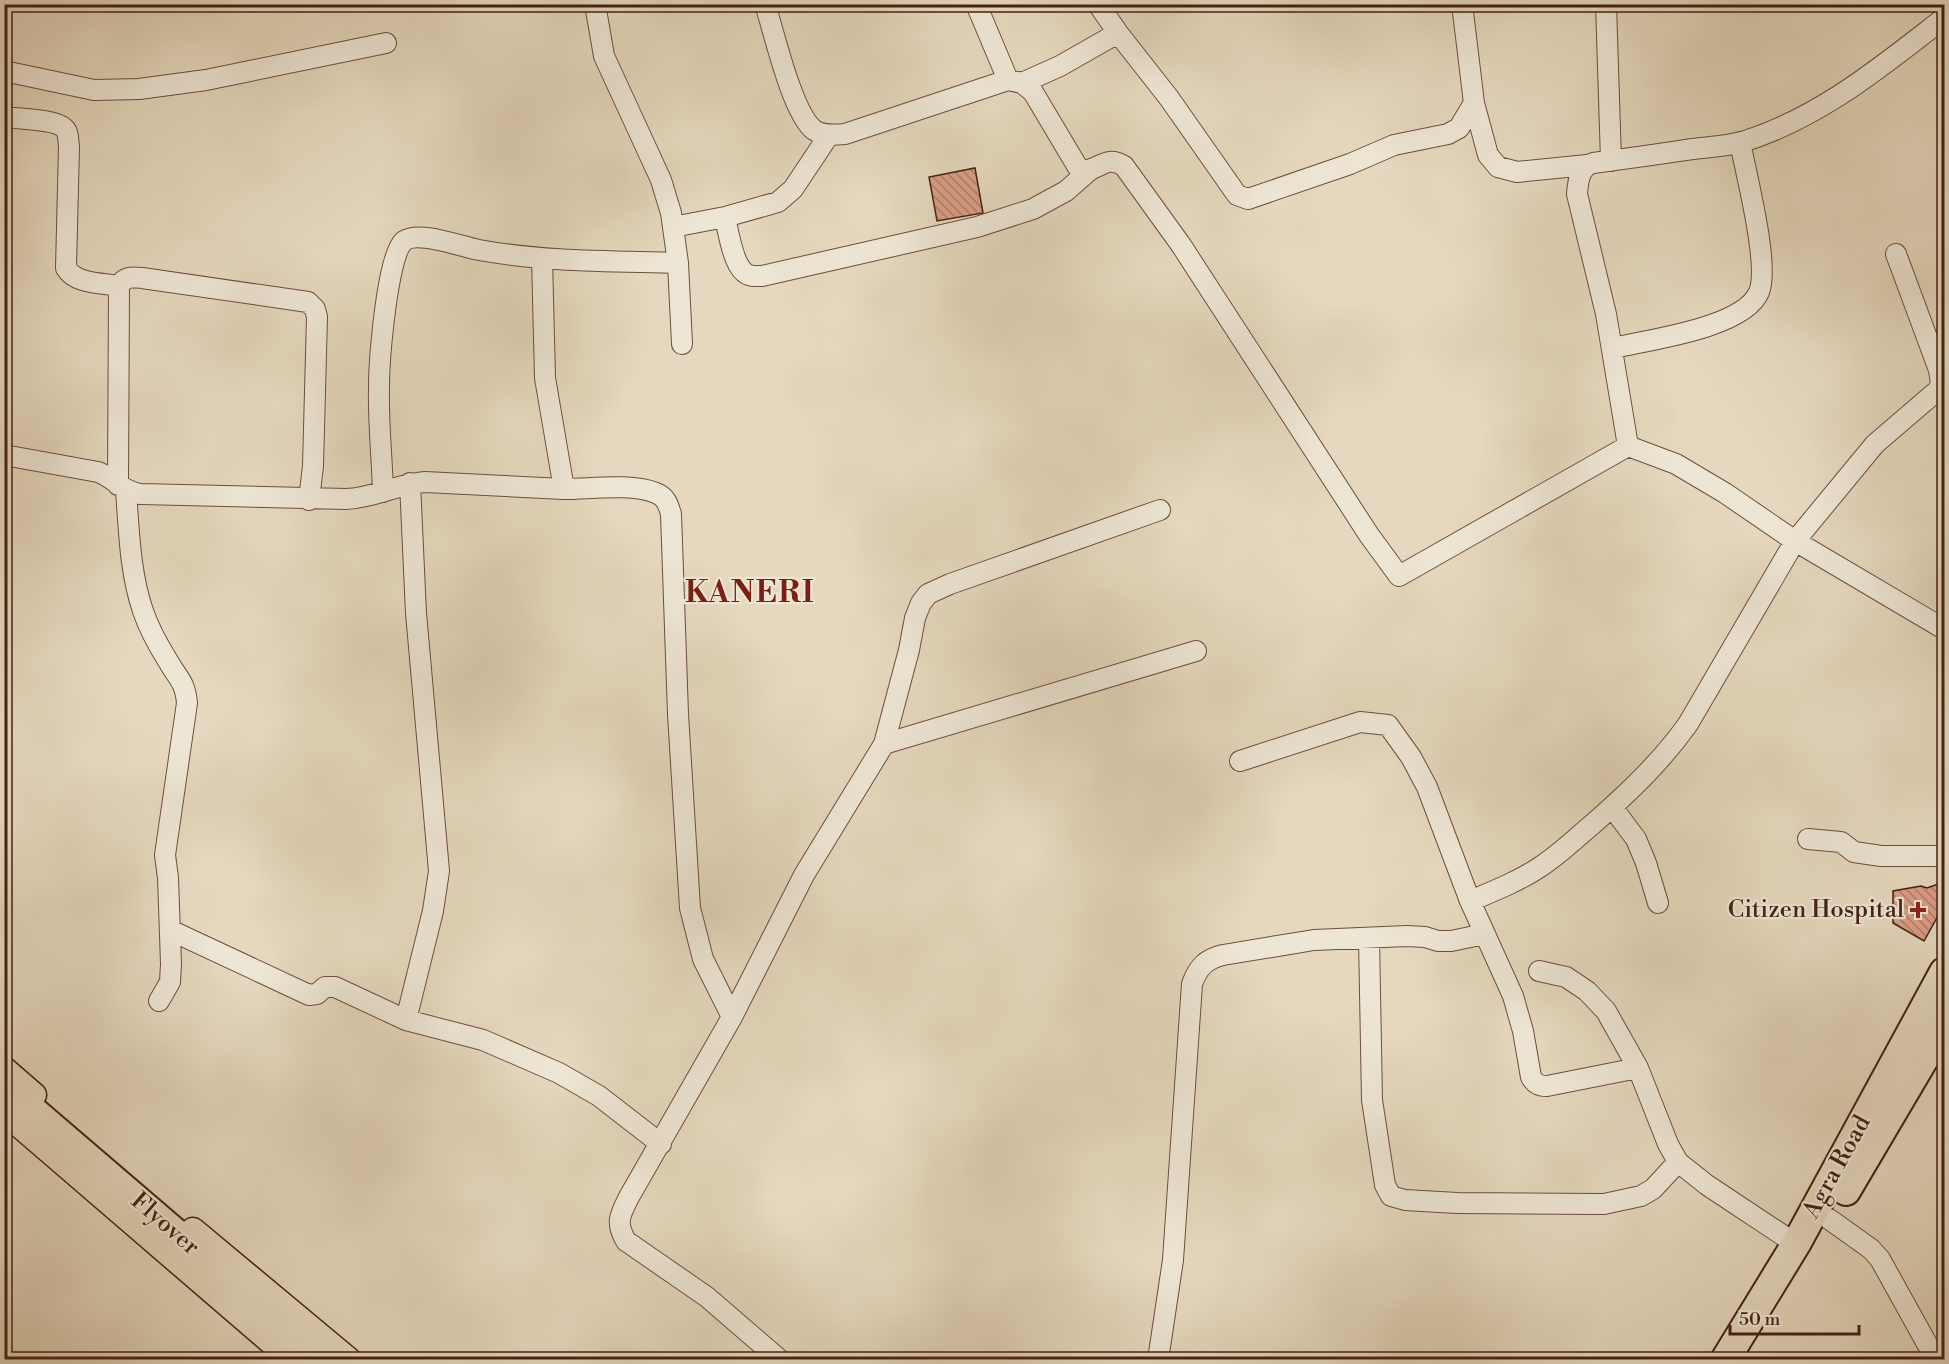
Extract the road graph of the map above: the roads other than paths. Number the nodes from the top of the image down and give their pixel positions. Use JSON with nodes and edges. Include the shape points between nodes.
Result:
{"nodes":[{"id":1,"x":595,"y":4,"type":"edge"},
{"id":2,"x":765,"y":4,"type":"edge"},
{"id":3,"x":976,"y":4,"type":"edge"},
{"id":4,"x":1098,"y":4,"type":"edge"},
{"id":5,"x":1462,"y":4,"type":"edge"},
{"id":6,"x":1606,"y":4,"type":"edge"},
{"id":7,"x":1944,"y":18,"type":"edge"},
{"id":8,"x":1118,"y":33,"type":"junction"},
{"id":9,"x":386,"y":43,"type":"dead end"},
{"id":10,"x":4,"y":71,"type":"edge"},
{"id":11,"x":1015,"y":81,"type":"junction"},
{"id":12,"x":1474,"y":103,"type":"junction"},
{"id":13,"x":4,"y":117,"type":"edge"},
{"id":14,"x":829,"y":135,"type":"junction"},
{"id":15,"x":1740,"y":142,"type":"junction"},
{"id":16,"x":1611,"y":161,"type":"junction"},
{"id":17,"x":1587,"y":165,"type":"junction"},
{"id":18,"x":1090,"y":170,"type":"junction"},
{"id":19,"x":724,"y":217,"type":"junction"},
{"id":20,"x":673,"y":227,"type":"junction"},
{"id":21,"x":1896,"y":254,"type":"dead end"},
{"id":22,"x":542,"y":259,"type":"junction"},
{"id":23,"x":678,"y":263,"type":"junction"},
{"id":24,"x":119,"y":286,"type":"junction"},
{"id":25,"x":682,"y":344,"type":"dead end"},
{"id":26,"x":1613,"y":348,"type":"junction"},
{"id":27,"x":1628,"y":446,"type":"junction"},
{"id":28,"x":4,"y":455,"type":"edge"},
{"id":29,"x":410,"y":483,"type":"junction"},
{"id":30,"x":122,"y":488,"type":"junction"},
{"id":31,"x":564,"y":489,"type":"junction"},
{"id":32,"x":383,"y":492,"type":"junction"},
{"id":33,"x":309,"y":500,"type":"junction"},
{"id":34,"x":1160,"y":510,"type":"dead end"},
{"id":35,"x":1795,"y":541,"type":"junction"},
{"id":36,"x":1944,"y":629,"type":"edge"},
{"id":37,"x":1196,"y":651,"type":"dead end"},
{"id":38,"x":884,"y":744,"type":"junction"},
{"id":39,"x":1239,"y":761,"type":"dead end"},
{"id":40,"x":1612,"y":807,"type":"junction"},
{"id":41,"x":1809,"y":839,"type":"dead end"},
{"id":42,"x":1944,"y":856,"type":"edge"},
{"id":43,"x":1470,"y":901,"type":"junction"},
{"id":44,"x":1658,"y":903,"type":"dead end"},
{"id":45,"x":170,"y":930,"type":"junction"},
{"id":46,"x":1485,"y":934,"type":"junction"},
{"id":47,"x":1369,"y":938,"type":"junction"},
{"id":48,"x":1539,"y":970,"type":"dead end"},
{"id":49,"x":1944,"y":972,"type":"edge"},
{"id":50,"x":159,"y":1001,"type":"dead end"},
{"id":51,"x":732,"y":1017,"type":"junction"},
{"id":52,"x":406,"y":1020,"type":"junction"},
{"id":53,"x":1944,"y":1025,"type":"edge"},
{"id":54,"x":1638,"y":1068,"type":"junction"},
{"id":55,"x":4,"y":1069,"type":"edge"},
{"id":56,"x":4,"y":1088,"type":"edge"},
{"id":57,"x":4,"y":1112,"type":"edge"},
{"id":58,"x":661,"y":1144,"type":"junction"},
{"id":59,"x":1678,"y":1162,"type":"junction"},
{"id":60,"x":1829,"y":1219,"type":"junction"},
{"id":61,"x":1796,"y":1244,"type":"junction"},
{"id":62,"x":292,"y":1359,"type":"edge"},
{"id":63,"x":311,"y":1359,"type":"edge"},
{"id":64,"x":328,"y":1359,"type":"edge"},
{"id":65,"x":350,"y":1359,"type":"edge"},
{"id":66,"x":780,"y":1359,"type":"edge"},
{"id":67,"x":1158,"y":1359,"type":"edge"},
{"id":68,"x":1725,"y":1359,"type":"edge"},
{"id":69,"x":1747,"y":1359,"type":"edge"},
{"id":70,"x":1936,"y":1359,"type":"edge"}],
"edges":[{"from":1,"to":20,"type":"street","via":[[604,56],[661,180]]},
{"from":2,"to":14,"type":"street","via":[[802,116],[814,130]]},
{"from":3,"to":11,"type":"street"},
{"from":4,"to":8,"type":"street"},
{"from":5,"to":12,"type":"street"},
{"from":6,"to":16,"type":"street"},
{"from":7,"to":15,"type":"street","via":[[1840,95],[1798,119]]},
{"from":8,"to":11,"type":"street","via":[[1060,66]]},
{"from":8,"to":12,"type":"street","via":[[1242,199],[1350,164],[1394,145],[1448,134],[1459,128]]},
{"from":9,"to":10,"type":"street","via":[[206,80],[139,89],[94,90]]},
{"from":11,"to":14,"type":"street","via":[[845,134]]},
{"from":11,"to":18,"type":"street","via":[[1033,92],[1077,166],[1083,171]]},
{"from":12,"to":17,"type":"street","via":[[1488,154],[1498,167],[1517,172]]},
{"from":13,"to":24,"type":"street","via":[[55,123],[64,128],[69,147],[66,268],[80,279]]},
{"from":14,"to":19,"type":"street","via":[[793,189],[778,202]]},
{"from":15,"to":16,"type":"street"},
{"from":15,"to":26,"type":"street","via":[[1763,261],[1759,292],[1751,304],[1717,324]]},
{"from":16,"to":17,"type":"street"},
{"from":17,"to":26,"type":"street","via":[[1578,180],[1577,194]]},
{"from":18,"to":19,"type":"street","via":[[1066,191],[1034,209],[977,227],[762,276],[743,272]]},
{"from":18,"to":27,"type":"street","via":[[1116,161],[1124,166],[1181,245],[1399,576]]},
{"from":19,"to":20,"type":"street"},
{"from":20,"to":23,"type":"street"},
{"from":21,"to":35,"type":"street","via":[[1941,384],[1875,444]]},
{"from":22,"to":23,"type":"street"},
{"from":22,"to":31,"type":"street","via":[[545,378]]},
{"from":22,"to":32,"type":"street","via":[[427,238],[411,238],[396,251],[383,326],[379,387]]},
{"from":23,"to":25,"type":"street"},
{"from":24,"to":30,"type":"street"},
{"from":24,"to":33,"type":"street","via":[[130,277],[142,278],[308,302],[315,309],[315,437]]},
{"from":26,"to":27,"type":"street"},
{"from":27,"to":35,"type":"street","via":[[1676,464]]},
{"from":28,"to":30,"type":"street","via":[[98,472],[111,477]]},
{"from":29,"to":31,"type":"street"},
{"from":29,"to":32,"type":"street"},
{"from":29,"to":52,"type":"street","via":[[416,613],[439,871]]},
{"from":30,"to":33,"type":"street","via":[[140,494]]},
{"from":30,"to":45,"type":"street","via":[[142,611],[186,691],[165,855]]},
{"from":31,"to":51,"type":"street","via":[[636,488],[653,491],[668,503],[690,908],[703,959]]},
{"from":32,"to":33,"type":"street","via":[[363,498]]},
{"from":34,"to":38,"type":"street","via":[[928,594],[915,618]]},
{"from":35,"to":36,"type":"street"},
{"from":35,"to":40,"type":"street","via":[[1688,724],[1671,748]]},
{"from":37,"to":38,"type":"street"},
{"from":38,"to":51,"type":"street","via":[[804,875]]},
{"from":39,"to":43,"type":"street","via":[[1360,722],[1388,725],[1427,787]]},
{"from":40,"to":43,"type":"street","via":[[1540,867]]},
{"from":40,"to":44,"type":"street","via":[[1636,839]]},
{"from":41,"to":42,"type":"street","via":[[1841,842],[1854,852],[1881,856]]},
{"from":43,"to":46,"type":"street"},
{"from":45,"to":50,"type":"street","via":[[170,982]]},
{"from":45,"to":52,"type":"street","via":[[309,995],[335,987]]},
{"from":46,"to":47,"type":"street","via":[[1451,941],[1407,936]]},
{"from":46,"to":54,"type":"street","via":[[1513,996],[1534,1082],[1547,1086]]},
{"from":47,"to":59,"type":"street","via":[[1372,1100],[1385,1185],[1391,1196],[1457,1203],[1604,1204],[1641,1196]]},
{"from":47,"to":67,"type":"street","via":[[1314,940],[1213,958],[1203,963],[1196,974],[1192,984],[1173,1260]]},
{"from":48,"to":54,"type":"street","via":[[1566,976],[1587,991],[1606,1011]]},
{"from":49,"to":61,"type":"highway","name":"Agra Road"},
{"from":51,"to":58,"type":"street"},
{"from":52,"to":58,"type":"street","via":[[483,1040],[559,1073],[599,1096]]},
{"from":53,"to":60,"type":"highway"},
{"from":54,"to":59,"type":"street"},
{"from":55,"to":65,"type":"main road","via":[[113,1165]]},
{"from":56,"to":63,"type":"highway","name":"Flyover","via":[[9,1101],[61,1149]]},
{"from":56,"to":64,"type":"highway","name":"Flyover"},
{"from":57,"to":62,"type":"main road"},
{"from":58,"to":66,"type":"street","via":[[629,1197],[620,1216],[619,1230],[626,1241],[706,1297]]},
{"from":59,"to":61,"type":"street"},
{"from":60,"to":69,"type":"highway"},
{"from":60,"to":70,"type":"street","via":[[1880,1259]]},
{"from":61,"to":68,"type":"highway","name":"Agra Road"}]}
